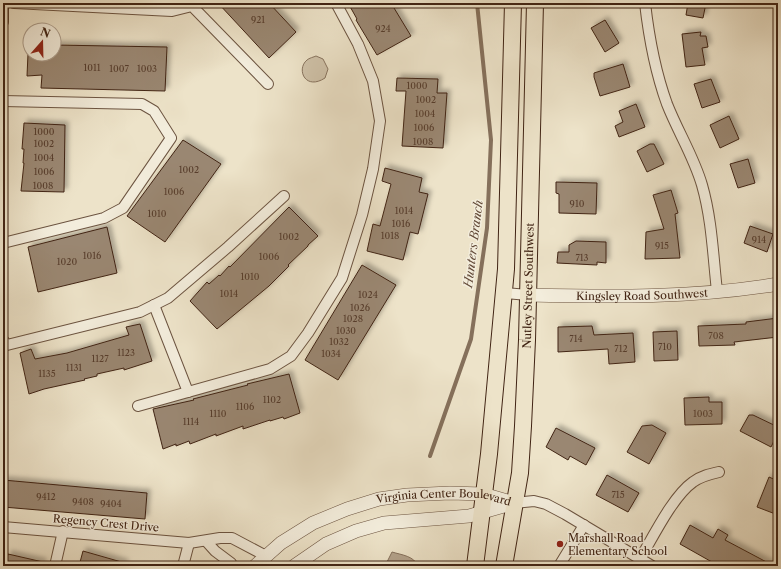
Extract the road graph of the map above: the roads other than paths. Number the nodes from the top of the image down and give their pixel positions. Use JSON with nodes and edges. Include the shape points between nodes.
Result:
{"nodes":[{"id":1,"x":4,"y":3,"type":"edge"},
{"id":2,"x":14,"y":3,"type":"edge"},
{"id":3,"x":336,"y":3,"type":"edge"},
{"id":4,"x":513,"y":3,"type":"edge"},
{"id":5,"x":535,"y":3,"type":"edge"},
{"id":6,"x":645,"y":3,"type":"edge"},
{"id":7,"x":3,"y":22,"type":"edge"},
{"id":8,"x":268,"y":84,"type":"dead end"},
{"id":9,"x":3,"y":101,"type":"edge"},
{"id":10,"x":284,"y":196,"type":"dead end"},
{"id":11,"x":3,"y":243,"type":"edge"},
{"id":12,"x":778,"y":284,"type":"edge"},
{"id":13,"x":717,"y":291,"type":"junction"},
{"id":14,"x":504,"y":293,"type":"junction"},
{"id":15,"x":528,"y":295,"type":"junction"},
{"id":16,"x":154,"y":305,"type":"junction"},
{"id":17,"x":5,"y":343,"type":"edge"},
{"id":18,"x":188,"y":392,"type":"junction"},
{"id":19,"x":138,"y":406,"type":"dead end"},
{"id":20,"x":719,"y":472,"type":"dead end"},
{"id":21,"x":483,"y":494,"type":"junction"},
{"id":22,"x":514,"y":503,"type":"junction"},
{"id":23,"x":481,"y":514,"type":"junction"},
{"id":24,"x":584,"y":525,"type":"junction"},
{"id":25,"x":3,"y":527,"type":"edge"},
{"id":26,"x":63,"y":531,"type":"junction"},
{"id":27,"x":206,"y":541,"type":"junction"},
{"id":28,"x":189,"y":543,"type":"junction"},
{"id":29,"x":266,"y":556,"type":"junction"},
{"id":30,"x":640,"y":559,"type":"junction"},
{"id":31,"x":55,"y":566,"type":"edge"},
{"id":32,"x":184,"y":566,"type":"edge"},
{"id":33,"x":232,"y":566,"type":"edge"},
{"id":34,"x":255,"y":566,"type":"edge"},
{"id":35,"x":294,"y":566,"type":"edge"},
{"id":36,"x":475,"y":566,"type":"edge"},
{"id":37,"x":504,"y":566,"type":"edge"},
{"id":38,"x":559,"y":566,"type":"edge"},
{"id":39,"x":652,"y":566,"type":"edge"}],
"edges":[{"from":1,"to":7,"type":"street"},
{"from":2,"to":8,"type":"street","via":[[172,11],[192,6]]},
{"from":3,"to":18,"type":"street","via":[[358,44],[373,82],[380,121],[366,200],[342,278],[291,356],[270,369]]},
{"from":4,"to":14,"type":"main road","name":"Nutley Street Southwest"},
{"from":5,"to":15,"type":"main road","name":"Nutley Street Southwest"},
{"from":6,"to":13,"type":"street","via":[[657,73],[702,185],[708,211]]},
{"from":9,"to":11,"type":"street","via":[[142,104],[154,111],[171,138],[124,208],[104,218]]},
{"from":10,"to":16,"type":"street","via":[[168,298]]},
{"from":12,"to":13,"type":"street","name":"Kingsley Road Southwest"},
{"from":13,"to":15,"type":"street","name":"Kingsley Road Southwest","via":[[606,297]]},
{"from":14,"to":15,"type":"street","name":"Kingsley Road Southwest"},
{"from":14,"to":21,"type":"main road","name":"Nutley Street Southwest"},
{"from":15,"to":22,"type":"main road","name":"Nutley Street Southwest","via":[[521,463]]},
{"from":16,"to":17,"type":"street","via":[[140,312]]},
{"from":16,"to":18,"type":"street"},
{"from":18,"to":19,"type":"street"},
{"from":20,"to":30,"type":"street","via":[[694,480],[684,489]]},
{"from":21,"to":22,"type":"street","name":"Virginia Center Boulevard"},
{"from":21,"to":23,"type":"main road","name":"Nutley Street Southwest"},
{"from":21,"to":29,"type":"street","name":"Virginia Center Boulevard","via":[[407,495],[378,499],[347,508],[313,523],[281,543]]},
{"from":22,"to":23,"type":"street","name":"Virginia Center Boulevard"},
{"from":22,"to":24,"type":"street","via":[[534,501],[546,504]]},
{"from":22,"to":37,"type":"main road","name":"Nutley Street Southwest"},
{"from":23,"to":35,"type":"street","name":"Virginia Center Boulevard","via":[[384,523],[326,544]]},
{"from":23,"to":36,"type":"main road","name":"Nutley Street Southwest"},
{"from":24,"to":30,"type":"street"},
{"from":24,"to":38,"type":"street"},
{"from":25,"to":26,"type":"street","name":"Regency Crest Drive"},
{"from":26,"to":28,"type":"street","name":"Regency Crest Drive"},
{"from":26,"to":31,"type":"street"},
{"from":27,"to":28,"type":"street","name":"Regency Crest Drive"},
{"from":27,"to":29,"type":"street","name":"Regency Crest Drive","via":[[232,538]]},
{"from":27,"to":33,"type":"street"},
{"from":28,"to":32,"type":"street"},
{"from":29,"to":34,"type":"street","name":"Virginia Center Boulevard"},
{"from":30,"to":39,"type":"street"}]}
